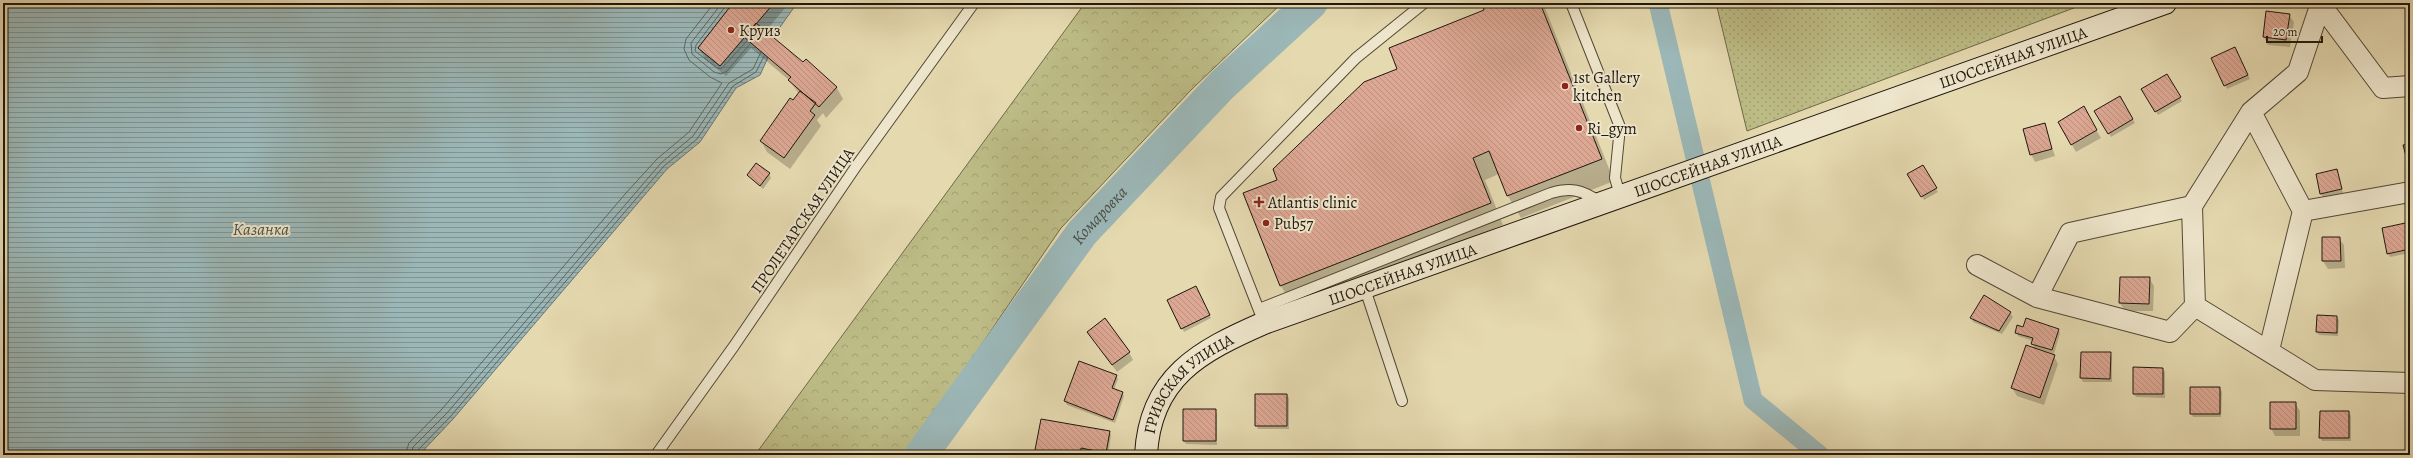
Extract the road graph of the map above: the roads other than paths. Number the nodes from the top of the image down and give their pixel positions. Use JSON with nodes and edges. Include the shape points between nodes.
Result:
{"nodes":[{"id":1,"x":974,"y":3,"type":"edge"},
{"id":2,"x":1424,"y":3,"type":"edge"},
{"id":3,"x":1571,"y":3,"type":"edge"},
{"id":4,"x":2165,"y":3,"type":"edge"},
{"id":5,"x":2321,"y":4,"type":"edge"},
{"id":6,"x":2410,"y":86,"type":"edge"},
{"id":7,"x":2251,"y":112,"type":"junction"},
{"id":8,"x":2410,"y":192,"type":"edge"},
{"id":9,"x":1610,"y":199,"type":"junction"},
{"id":10,"x":2192,"y":206,"type":"junction"},
{"id":11,"x":2303,"y":211,"type":"junction"},
{"id":12,"x":1977,"y":265,"type":"dead end"},
{"id":13,"x":1364,"y":286,"type":"junction"},
{"id":14,"x":2037,"y":297,"type":"junction"},
{"id":15,"x":2195,"y":306,"type":"junction"},
{"id":16,"x":1258,"y":320,"type":"junction"},
{"id":17,"x":2269,"y":350,"type":"junction"},
{"id":18,"x":2410,"y":383,"type":"edge"},
{"id":19,"x":1402,"y":401,"type":"dead end"},
{"id":20,"x":656,"y":455,"type":"edge"},
{"id":21,"x":1146,"y":455,"type":"edge"}],
"edges":[{"from":1,"to":20,"type":"lane","name":"ПРОЛЕТАРСКАЯ УЛИЦА","via":[[857,164],[734,346]]},
{"from":2,"to":16,"type":"lane","via":[[1356,58],[1221,197],[1219,208]]},
{"from":3,"to":9,"type":"lane","via":[[1620,127],[1615,178]]},
{"from":4,"to":9,"type":"street","name":"ШОССЕЙНАЯ УЛИЦА"},
{"from":5,"to":6,"type":"street","via":[[2383,88]]},
{"from":5,"to":7,"type":"street","via":[[2298,72]]},
{"from":7,"to":10,"type":"street"},
{"from":7,"to":11,"type":"street"},
{"from":8,"to":11,"type":"street"},
{"from":9,"to":13,"type":"street","name":"ШОССЕЙНАЯ УЛИЦА"},
{"from":9,"to":16,"type":"lane","via":[[1573,189],[1551,193]]},
{"from":10,"to":14,"type":"street","via":[[2070,233]]},
{"from":10,"to":15,"type":"street"},
{"from":11,"to":17,"type":"street"},
{"from":12,"to":14,"type":"street"},
{"from":13,"to":16,"type":"street","name":"ШОССЕЙНАЯ УЛИЦА"},
{"from":13,"to":19,"type":"lane"},
{"from":14,"to":15,"type":"street","via":[[2170,332]]},
{"from":15,"to":17,"type":"street"},
{"from":16,"to":21,"type":"street","name":"ГРИВСКАЯ УЛИЦА","via":[[1190,362],[1170,382],[1154,411],[1148,432]]},
{"from":17,"to":18,"type":"street","via":[[2315,380]]}]}
